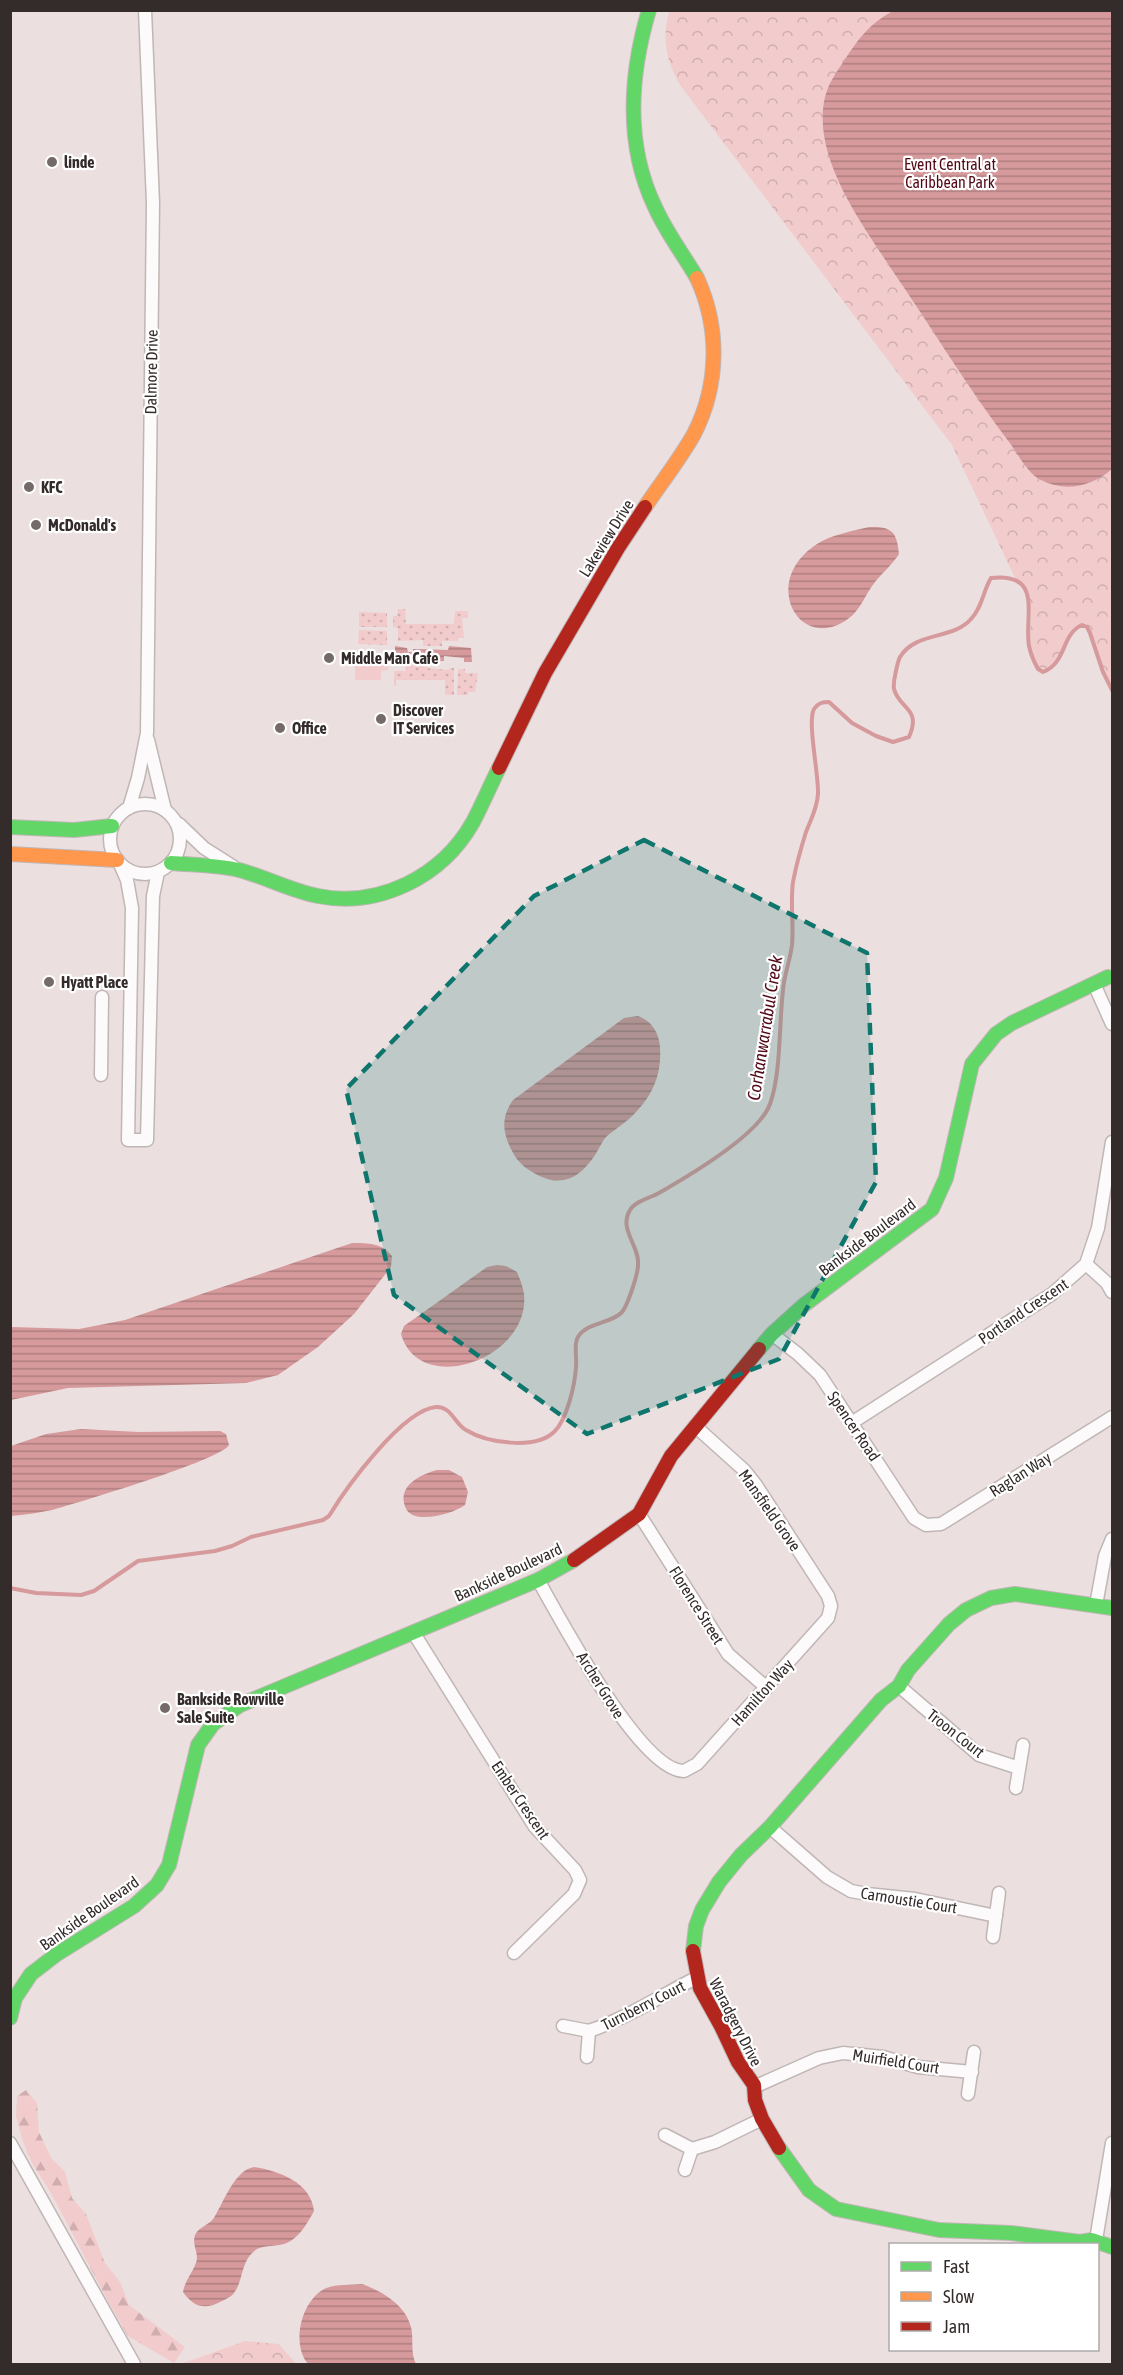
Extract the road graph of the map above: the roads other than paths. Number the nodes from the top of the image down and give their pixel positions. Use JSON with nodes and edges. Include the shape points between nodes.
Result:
{"nodes":[{"id":1,"x":145,"y":10,"type":"edge"},
{"id":2,"x":649,"y":10,"type":"edge"},
{"id":3,"x":147,"y":733,"type":"junction"},
{"id":4,"x":129,"y":808,"type":"junction"},
{"id":5,"x":165,"y":810,"type":"junction"},
{"id":6,"x":174,"y":819,"type":"junction"},
{"id":7,"x":112,"y":826,"type":"junction"},
{"id":8,"x":10,"y":827,"type":"edge"},
{"id":9,"x":10,"y":854,"type":"edge"},
{"id":10,"x":118,"y":862,"type":"junction"},
{"id":11,"x":171,"y":863,"type":"junction"},
{"id":12,"x":238,"y":870,"type":"junction"},
{"id":13,"x":159,"y":872,"type":"junction"},
{"id":14,"x":1108,"y":977,"type":"dead end"},
{"id":15,"x":1094,"y":984,"type":"junction"},
{"id":16,"x":102,"y":998,"type":"dead end"},
{"id":17,"x":1113,"y":1023,"type":"edge"},
{"id":18,"x":130,"y":1046,"type":"junction"},
{"id":19,"x":149,"y":1047,"type":"junction"},
{"id":20,"x":101,"y":1075,"type":"dead end"},
{"id":21,"x":1113,"y":1142,"type":"edge"},
{"id":22,"x":1086,"y":1264,"type":"junction"},
{"id":23,"x":1113,"y":1292,"type":"edge"},
{"id":24,"x":772,"y":1334,"type":"junction"},
{"id":25,"x":1113,"y":1417,"type":"edge"},
{"id":26,"x":853,"y":1422,"type":"junction"},
{"id":27,"x":695,"y":1426,"type":"junction"},
{"id":28,"x":639,"y":1514,"type":"junction"},
{"id":29,"x":926,"y":1525,"type":"joint"},
{"id":30,"x":1113,"y":1539,"type":"edge"},
{"id":31,"x":538,"y":1580,"type":"junction"},
{"id":32,"x":1096,"y":1605,"type":"junction"},
{"id":33,"x":831,"y":1606,"type":"joint"},
{"id":34,"x":1113,"y":1608,"type":"edge"},
{"id":35,"x":413,"y":1632,"type":"junction"},
{"id":36,"x":900,"y":1686,"type":"junction"},
{"id":37,"x":767,"y":1688,"type":"junction"},
{"id":38,"x":1023,"y":1745,"type":"dead end"},
{"id":39,"x":1019,"y":1768,"type":"junction"},
{"id":40,"x":684,"y":1771,"type":"joint"},
{"id":41,"x":1016,"y":1788,"type":"dead end"},
{"id":42,"x":771,"y":1828,"type":"junction"},
{"id":43,"x":999,"y":1893,"type":"dead end"},
{"id":44,"x":996,"y":1916,"type":"junction"},
{"id":45,"x":993,"y":1937,"type":"dead end"},
{"id":46,"x":514,"y":1953,"type":"dead end"},
{"id":47,"x":696,"y":1978,"type":"junction"},
{"id":48,"x":10,"y":2018,"type":"edge"},
{"id":49,"x":563,"y":2026,"type":"dead end"},
{"id":50,"x":589,"y":2031,"type":"junction"},
{"id":51,"x":975,"y":2052,"type":"dead end"},
{"id":52,"x":587,"y":2057,"type":"dead end"},
{"id":53,"x":972,"y":2072,"type":"junction"},
{"id":54,"x":754,"y":2087,"type":"junction"},
{"id":55,"x":968,"y":2094,"type":"dead end"},
{"id":56,"x":762,"y":2120,"type":"junction"},
{"id":57,"x":665,"y":2135,"type":"dead end"},
{"id":58,"x":10,"y":2143,"type":"edge"},
{"id":59,"x":1113,"y":2144,"type":"edge"},
{"id":60,"x":692,"y":2149,"type":"junction"},
{"id":61,"x":685,"y":2170,"type":"dead end"},
{"id":62,"x":1096,"y":2240,"type":"junction"},
{"id":63,"x":1113,"y":2247,"type":"edge"},
{"id":64,"x":133,"y":2363,"type":"edge"}],
"edges":[{"from":1,"to":3,"type":"street","name":"Dalmore Drive","via":[[153,203]]},
{"from":2,"to":12,"type":"main road","name":"Lakeview Drive","via":[[634,72],[632,109],[636,144],[655,209],[697,279],[707,307],[714,369],[700,423],[599,580],[540,681],[472,823],[443,861],[405,886],[357,898],[316,896]]},
{"from":3,"to":4,"type":"street","name":"Dalmore Drive"},
{"from":3,"to":5,"type":"street","name":"Dalmore Drive"},
{"from":4,"to":5,"type":"street","via":[[147,804]]},
{"from":4,"to":7,"type":"street"},
{"from":5,"to":6,"type":"street"},
{"from":6,"to":11,"type":"street","via":[[180,846]]},
{"from":6,"to":12,"type":"street","name":"Lakeview Drive","via":[[204,848]]},
{"from":7,"to":8,"type":"main road","via":[[74,830]]},
{"from":7,"to":10,"type":"street","via":[[110,844]]},
{"from":9,"to":10,"type":"main road"},
{"from":10,"to":13,"type":"street","via":[[138,873]]},
{"from":10,"to":18,"type":"street","via":[[127,880],[132,908]]},
{"from":11,"to":12,"type":"main road","name":"Lakeview Drive"},
{"from":11,"to":13,"type":"street"},
{"from":13,"to":19,"type":"street","via":[[153,896]]},
{"from":14,"to":15,"type":"main road","name":"Bankside Boulevard"},
{"from":15,"to":17,"type":"street"},
{"from":15,"to":24,"type":"main road","name":"Bankside Boulevard","via":[[1012,1023],[982,1049],[972,1064],[946,1178],[932,1209],[804,1305]]},
{"from":16,"to":20,"type":"street"},
{"from":18,"to":19,"type":"street"},
{"from":18,"to":19,"type":"street","via":[[128,1140],[147,1140]]},
{"from":21,"to":22,"type":"street","name":"Portland Crescent","via":[[1098,1228]]},
{"from":22,"to":23,"type":"street"},
{"from":22,"to":26,"type":"street","name":"Portland Crescent","via":[[1052,1294]]},
{"from":24,"to":26,"type":"street","name":"Spencer Road","via":[[820,1375]]},
{"from":24,"to":27,"type":"main road","name":"Bankside Boulevard"},
{"from":25,"to":29,"type":"street","name":"Raglan Way","via":[[941,1524]]},
{"from":26,"to":29,"type":"street","name":"Spencer Road","via":[[914,1518]]},
{"from":27,"to":28,"type":"main road","name":"Bankside Boulevard","via":[[671,1456]]},
{"from":27,"to":33,"type":"street","name":"Mansfield Grove","via":[[756,1485]]},
{"from":28,"to":31,"type":"main road","name":"Bankside Boulevard","via":[[582,1555]]},
{"from":28,"to":37,"type":"street","name":"Florence Street","via":[[728,1654]]},
{"from":30,"to":32,"type":"street","via":[[1105,1556]]},
{"from":31,"to":35,"type":"main road","name":"Bankside Boulevard"},
{"from":31,"to":40,"type":"street","name":"Archer Grove","via":[[627,1726],[668,1767]]},
{"from":32,"to":34,"type":"main road","name":"Waradgery Drive"},
{"from":32,"to":36,"type":"main road","name":"Waradgery Drive","via":[[1015,1594],[983,1601],[949,1624],[908,1670]]},
{"from":33,"to":37,"type":"street","name":"Hamilton Way","via":[[828,1618]]},
{"from":35,"to":46,"type":"street","name":"Ember Crescent","via":[[535,1827],[575,1870],[579,1880],[574,1894]]},
{"from":35,"to":48,"type":"main road","name":"Bankside Boulevard","via":[[240,1706],[213,1724],[198,1745],[169,1865],[157,1885],[134,1906],[31,1974],[15,1998]]},
{"from":36,"to":39,"type":"street","name":"Troon Court","via":[[980,1755]]},
{"from":36,"to":42,"type":"main road","name":"Waradgery Drive","via":[[885,1695]]},
{"from":37,"to":40,"type":"street","name":"Hamilton Way","via":[[697,1764]]},
{"from":38,"to":39,"type":"street"},
{"from":39,"to":41,"type":"street"},
{"from":42,"to":44,"type":"street","name":"Carnoustie Court","via":[[827,1877],[851,1891]]},
{"from":42,"to":47,"type":"main road","name":"Waradgery Drive","via":[[740,1857],[706,1899],[693,1941]]},
{"from":43,"to":44,"type":"street"},
{"from":44,"to":45,"type":"street"},
{"from":47,"to":50,"type":"street","name":"Turnberry Court","via":[[626,2017]]},
{"from":47,"to":54,"type":"main road","name":"Waradgery Drive"},
{"from":49,"to":50,"type":"street","name":"Turnberry Court"},
{"from":50,"to":52,"type":"street","name":"Turnberry Court"},
{"from":51,"to":53,"type":"street"},
{"from":53,"to":54,"type":"street","name":"Muirfield Court","via":[[843,2053],[819,2058]]},
{"from":53,"to":55,"type":"street"},
{"from":54,"to":56,"type":"main road","name":"Waradgery Drive"},
{"from":56,"to":60,"type":"street"},
{"from":56,"to":62,"type":"main road","name":"Waradgery Drive","via":[[800,2181],[817,2197],[843,2212],[939,2230],[1011,2233],[1080,2242]]},
{"from":57,"to":60,"type":"street"},
{"from":58,"to":64,"type":"street"},
{"from":59,"to":62,"type":"street"},
{"from":60,"to":61,"type":"street"},
{"from":62,"to":63,"type":"main road","name":"Waradgery Drive"}]}
